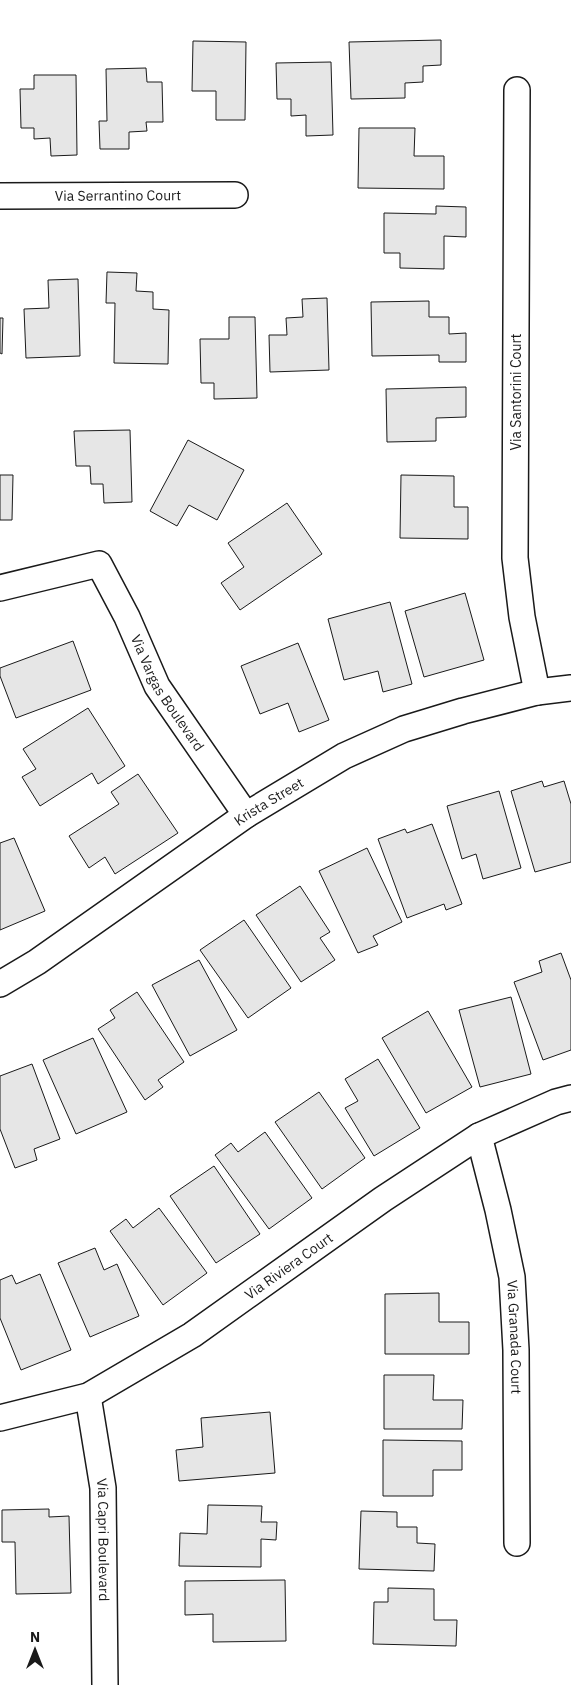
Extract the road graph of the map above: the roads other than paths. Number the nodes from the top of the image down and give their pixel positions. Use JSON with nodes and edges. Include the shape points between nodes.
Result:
{"nodes":[{"id":1,"x":517,"y":90,"type":"dead end"},
{"id":2,"x":235,"y":195,"type":"dead end"},
{"id":3,"x":0,"y":196,"type":"edge"},
{"id":4,"x":0,"y":588,"type":"edge"},
{"id":5,"x":571,"y":688,"type":"edge"},
{"id":6,"x":537,"y":692,"type":"junction"},
{"id":7,"x":246,"y":815,"type":"junction"},
{"id":8,"x":0,"y":984,"type":"edge"},
{"id":9,"x":571,"y":1098,"type":"edge"},
{"id":10,"x":479,"y":1136,"type":"junction"},
{"id":11,"x":88,"y":1396,"type":"junction"},
{"id":12,"x":0,"y":1418,"type":"edge"},
{"id":13,"x":517,"y":1543,"type":"dead end"},
{"id":14,"x":105,"y":1685,"type":"edge"}],
"edges":[{"from":1,"to":6,"type":"street","name":"Via Santorini Court","via":[[515,558],[522,617]]},
{"from":2,"to":3,"type":"street","name":"Via Serrantino Court"},
{"from":4,"to":7,"type":"street","name":"Via Vargas Boulevard","via":[[99,564],[127,617],[157,686]]},
{"from":5,"to":6,"type":"street","name":"Krista Street"},
{"from":6,"to":7,"type":"street","name":"Krista Street","via":[[404,729],[344,756]]},
{"from":7,"to":8,"type":"street","name":"Krista Street","via":[[37,962]]},
{"from":9,"to":10,"type":"street","name":"Via Riviera Court"},
{"from":10,"to":11,"type":"street","name":"Via Riviera Court","via":[[383,1199],[192,1335]]},
{"from":10,"to":13,"type":"street","name":"Via Granada Court","via":[[512,1277],[516,1350]]},
{"from":11,"to":12,"type":"street","name":"Via Riviera Court"},
{"from":11,"to":14,"type":"street","name":"Via Capri Boulevard","via":[[103,1488]]}]}
